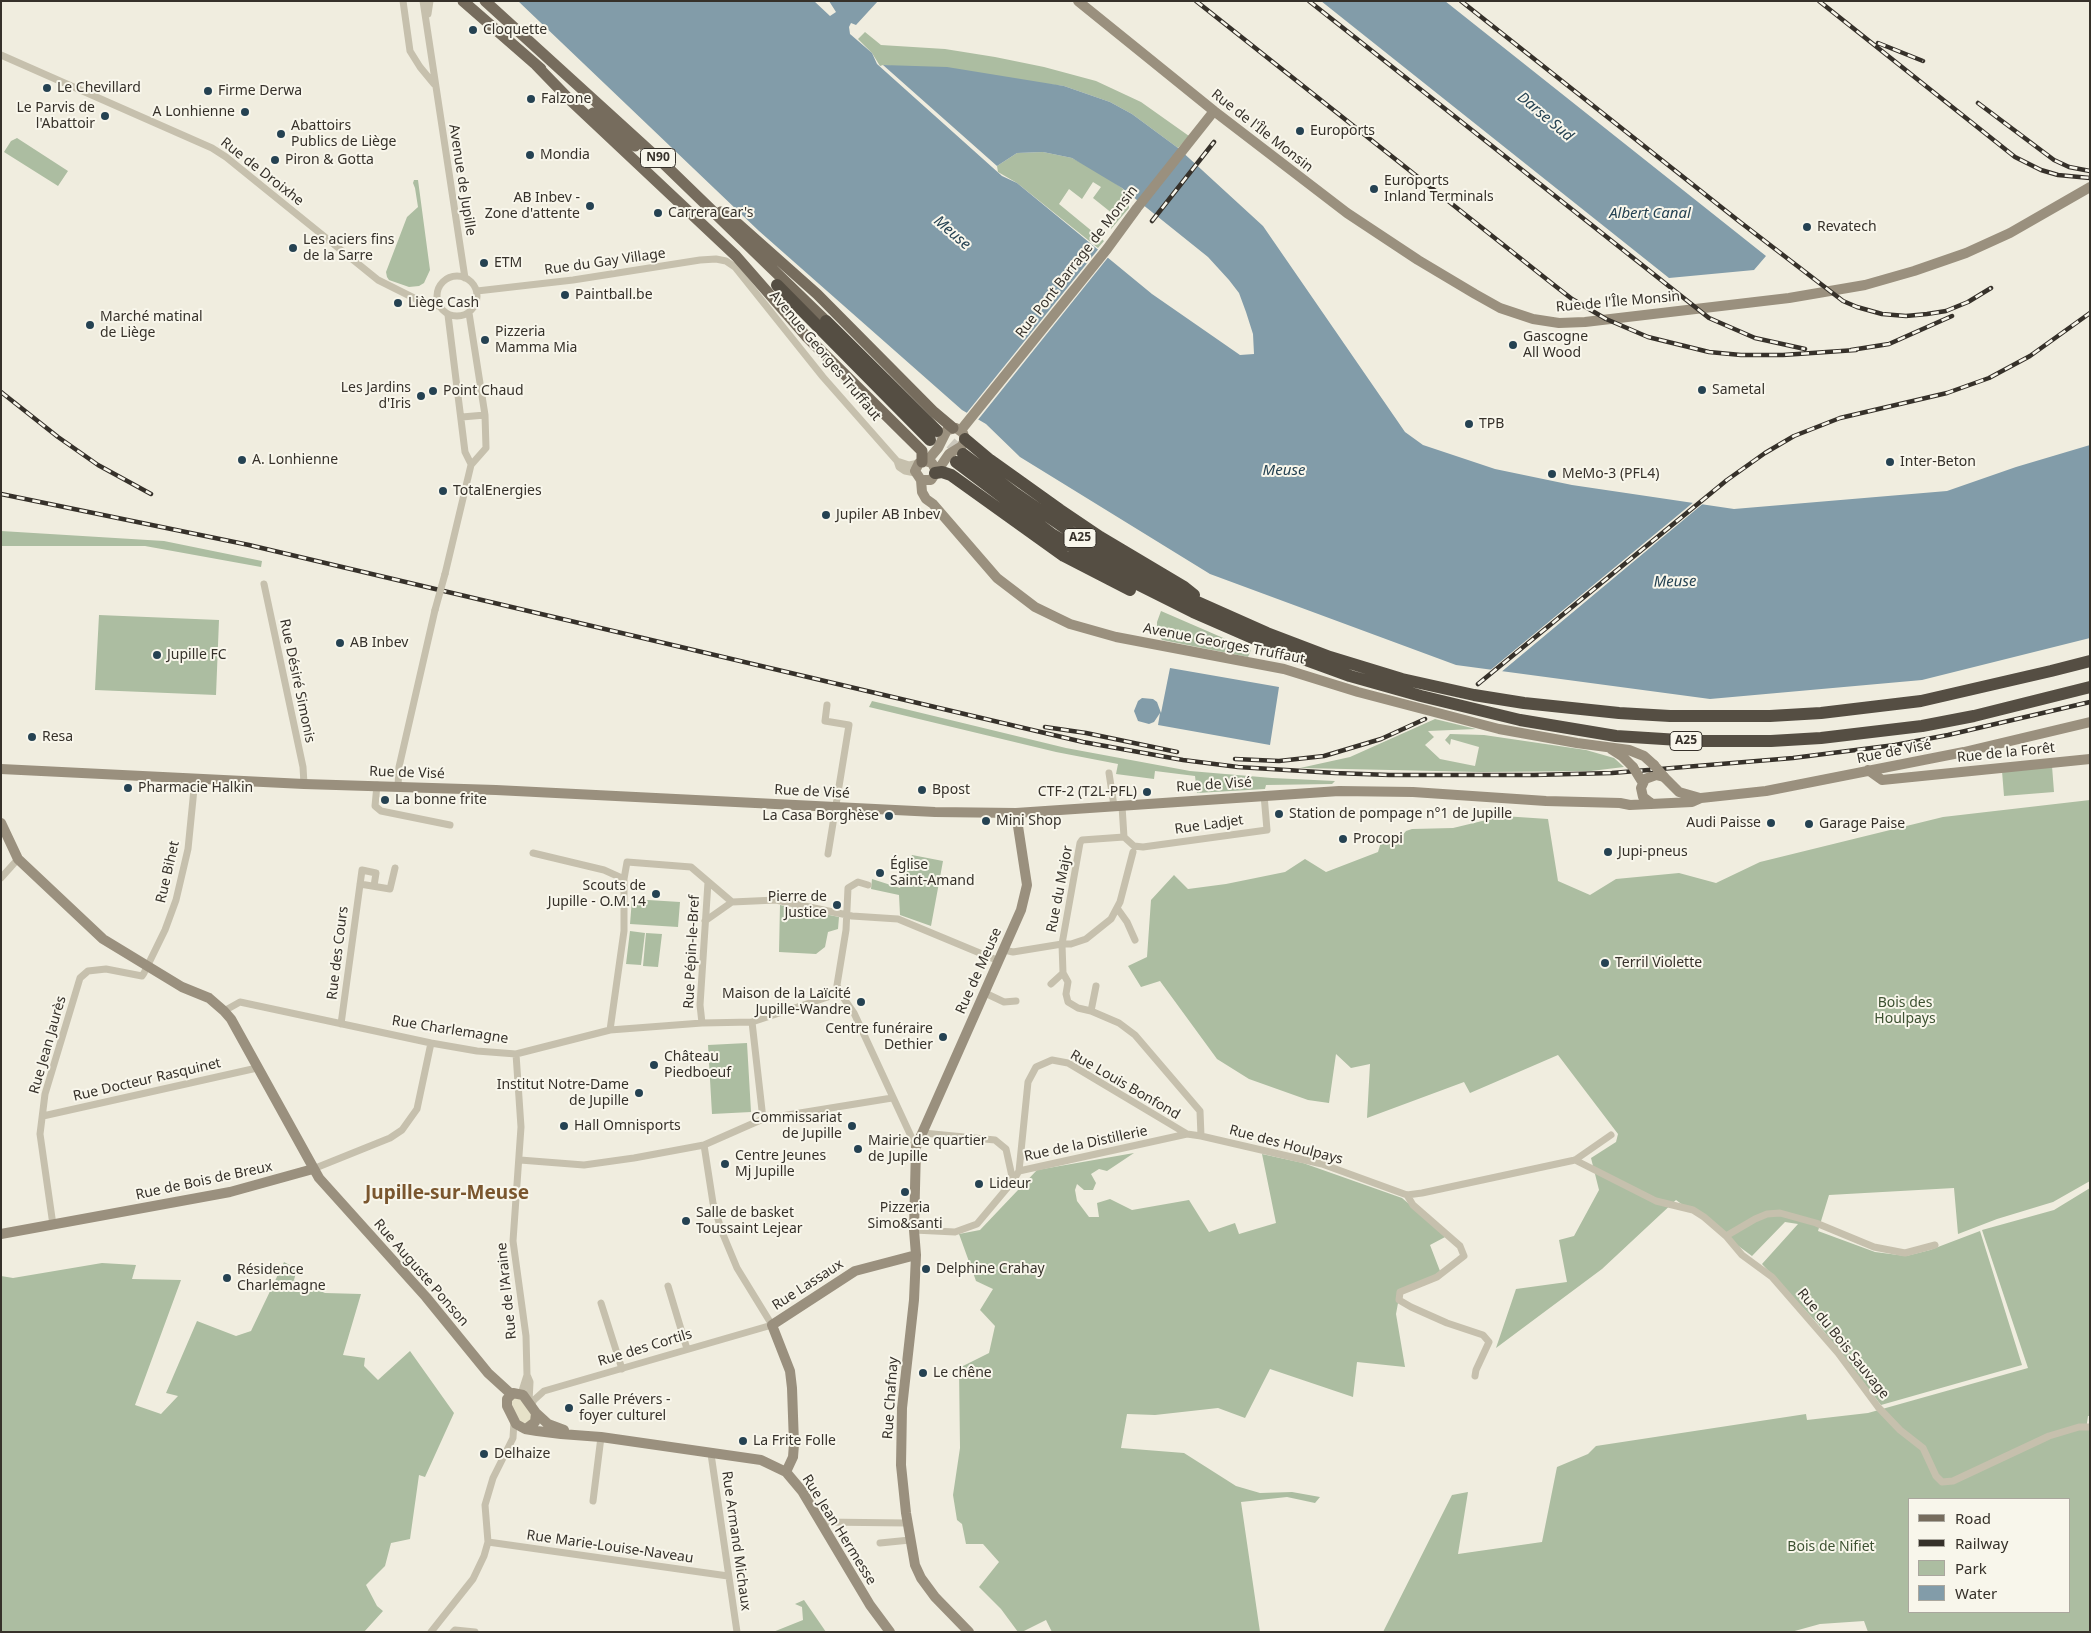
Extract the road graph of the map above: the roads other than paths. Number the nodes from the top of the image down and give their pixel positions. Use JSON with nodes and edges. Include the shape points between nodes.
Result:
{"nodes":[{"id":1,"x":403,"y":1,"type":"edge"},
{"id":2,"x":423,"y":1,"type":"edge"},
{"id":3,"x":430,"y":1,"type":"edge"},
{"id":4,"x":463,"y":1,"type":"edge"},
{"id":5,"x":476,"y":1,"type":"edge"},
{"id":6,"x":484,"y":1,"type":"edge"},
{"id":7,"x":495,"y":1,"type":"edge"},
{"id":8,"x":1078,"y":1,"type":"edge"},
{"id":9,"x":427,"y":22,"type":"junction"},
{"id":10,"x":1,"y":55,"type":"edge"},
{"id":11,"x":536,"y":65,"type":"junction"},
{"id":12,"x":436,"y":87,"type":"junction"},
{"id":13,"x":1214,"y":111,"type":"junction"},
{"id":14,"x":635,"y":146,"type":"junction"},
{"id":15,"x":2090,"y":187,"type":"edge"},
{"id":16,"x":720,"y":211,"type":"junction"},
{"id":17,"x":735,"y":267,"type":"joint"},
{"id":18,"x":465,"y":278,"type":"junction"},
{"id":19,"x":777,"y":285,"type":"joint"},
{"id":20,"x":477,"y":291,"type":"junction"},
{"id":21,"x":439,"y":306,"type":"junction"},
{"id":22,"x":469,"y":313,"type":"junction"},
{"id":23,"x":448,"y":315,"type":"junction"},
{"id":24,"x":826,"y":321,"type":"junction"},
{"id":25,"x":484,"y":415,"type":"junction"},
{"id":26,"x":462,"y":417,"type":"junction"},
{"id":27,"x":961,"y":430,"type":"junction"},
{"id":28,"x":937,"y":437,"type":"junction"},
{"id":29,"x":958,"y":455,"type":"junction"},
{"id":30,"x":471,"y":464,"type":"junction"},
{"id":31,"x":926,"y":470,"type":"junction"},
{"id":32,"x":264,"y":584,"type":"dead end"},
{"id":33,"x":1207,"y":607,"type":"junction"},
{"id":34,"x":1192,"y":612,"type":"junction"},
{"id":35,"x":2090,"y":660,"type":"edge"},
{"id":36,"x":2090,"y":686,"type":"edge"},
{"id":37,"x":827,"y":705,"type":"dead end"},
{"id":38,"x":2090,"y":722,"type":"edge"},
{"id":39,"x":1610,"y":748,"type":"junction"},
{"id":40,"x":2090,"y":759,"type":"edge"},
{"id":41,"x":1,"y":769,"type":"edge"},
{"id":42,"x":1868,"y":770,"type":"junction"},
{"id":43,"x":1109,"y":774,"type":"dead end"},
{"id":44,"x":195,"y":779,"type":"junction"},
{"id":45,"x":1667,"y":781,"type":"junction"},
{"id":46,"x":1642,"y":783,"type":"junction"},
{"id":47,"x":304,"y":784,"type":"junction"},
{"id":48,"x":377,"y":785,"type":"junction"},
{"id":49,"x":398,"y":786,"type":"junction"},
{"id":50,"x":1264,"y":795,"type":"junction"},
{"id":51,"x":1701,"y":798,"type":"junction"},
{"id":52,"x":1620,"y":803,"type":"junction"},
{"id":53,"x":1657,"y":804,"type":"junction"},
{"id":54,"x":836,"y":806,"type":"junction"},
{"id":55,"x":1118,"y":806,"type":"junction"},
{"id":56,"x":1016,"y":813,"type":"junction"},
{"id":57,"x":1,"y":823,"type":"edge"},
{"id":58,"x":450,"y":826,"type":"dead end"},
{"id":59,"x":1124,"y":837,"type":"junction"},
{"id":60,"x":1133,"y":852,"type":"dead end"},
{"id":61,"x":533,"y":853,"type":"dead end"},
{"id":62,"x":828,"y":854,"type":"dead end"},
{"id":63,"x":18,"y":858,"type":"junction"},
{"id":64,"x":394,"y":868,"type":"dead end"},
{"id":65,"x":1,"y":878,"type":"edge"},
{"id":66,"x":624,"y":878,"type":"junction"},
{"id":67,"x":708,"y":882,"type":"junction"},
{"id":68,"x":360,"y":884,"type":"junction"},
{"id":69,"x":868,"y":885,"type":"dead end"},
{"id":70,"x":374,"y":886,"type":"junction"},
{"id":71,"x":732,"y":902,"type":"junction"},
{"id":72,"x":1117,"y":908,"type":"junction"},
{"id":73,"x":846,"y":914,"type":"junction"},
{"id":74,"x":705,"y":920,"type":"junction"},
{"id":75,"x":1135,"y":940,"type":"dead end"},
{"id":76,"x":1062,"y":944,"type":"junction"},
{"id":77,"x":1004,"y":950,"type":"junction"},
{"id":78,"x":999,"y":961,"type":"junction"},
{"id":79,"x":147,"y":966,"type":"junction"},
{"id":80,"x":1063,"y":973,"type":"junction"},
{"id":81,"x":1051,"y":984,"type":"dead end"},
{"id":82,"x":1096,"y":986,"type":"dead end"},
{"id":83,"x":840,"y":993,"type":"junction"},
{"id":84,"x":985,"y":993,"type":"junction"},
{"id":85,"x":1016,"y":1001,"type":"dead end"},
{"id":86,"x":224,"y":1011,"type":"junction"},
{"id":87,"x":1091,"y":1011,"type":"junction"},
{"id":88,"x":752,"y":1022,"type":"junction"},
{"id":89,"x":702,"y":1023,"type":"junction"},
{"id":90,"x":341,"y":1024,"type":"junction"},
{"id":91,"x":610,"y":1030,"type":"junction"},
{"id":92,"x":431,"y":1043,"type":"junction"},
{"id":93,"x":516,"y":1054,"type":"junction"},
{"id":94,"x":257,"y":1068,"type":"junction"},
{"id":95,"x":892,"y":1098,"type":"junction"},
{"id":96,"x":43,"y":1116,"type":"junction"},
{"id":97,"x":763,"y":1119,"type":"junction"},
{"id":98,"x":923,"y":1133,"type":"junction"},
{"id":99,"x":1187,"y":1134,"type":"junction"},
{"id":100,"x":1611,"y":1135,"type":"dead end"},
{"id":101,"x":1201,"y":1136,"type":"junction"},
{"id":102,"x":704,"y":1145,"type":"junction"},
{"id":103,"x":916,"y":1147,"type":"junction"},
{"id":104,"x":520,"y":1160,"type":"junction"},
{"id":105,"x":1575,"y":1160,"type":"junction"},
{"id":106,"x":313,"y":1169,"type":"junction"},
{"id":107,"x":1019,"y":1171,"type":"junction"},
{"id":108,"x":1013,"y":1181,"type":"junction"},
{"id":109,"x":1407,"y":1194,"type":"junction"},
{"id":110,"x":54,"y":1225,"type":"junction"},
{"id":111,"x":914,"y":1230,"type":"junction"},
{"id":112,"x":1,"y":1234,"type":"edge"},
{"id":113,"x":1726,"y":1236,"type":"junction"},
{"id":114,"x":1935,"y":1245,"type":"dead end"},
{"id":115,"x":916,"y":1254,"type":"junction"},
{"id":116,"x":668,"y":1286,"type":"dead end"},
{"id":117,"x":601,"y":1304,"type":"dead end"},
{"id":118,"x":772,"y":1325,"type":"junction"},
{"id":119,"x":688,"y":1349,"type":"junction"},
{"id":120,"x":622,"y":1368,"type":"junction"},
{"id":121,"x":527,"y":1375,"type":"junction"},
{"id":122,"x":1475,"y":1376,"type":"dead end"},
{"id":123,"x":513,"y":1396,"type":"junction"},
{"id":124,"x":532,"y":1407,"type":"junction"},
{"id":125,"x":514,"y":1421,"type":"junction"},
{"id":126,"x":2090,"y":1427,"type":"edge"},
{"id":127,"x":525,"y":1429,"type":"junction"},
{"id":128,"x":574,"y":1434,"type":"junction"},
{"id":129,"x":600,"y":1437,"type":"junction"},
{"id":130,"x":513,"y":1438,"type":"junction"},
{"id":131,"x":711,"y":1454,"type":"junction"},
{"id":132,"x":786,"y":1472,"type":"junction"},
{"id":133,"x":593,"y":1501,"type":"dead end"},
{"id":134,"x":820,"y":1522,"type":"junction"},
{"id":135,"x":907,"y":1523,"type":"junction"},
{"id":136,"x":910,"y":1540,"type":"junction"},
{"id":137,"x":488,"y":1542,"type":"junction"},
{"id":138,"x":880,"y":1543,"type":"dead end"},
{"id":139,"x":728,"y":1576,"type":"junction"},
{"id":140,"x":431,"y":1632,"type":"edge"},
{"id":141,"x":453,"y":1632,"type":"edge"},
{"id":142,"x":475,"y":1632,"type":"edge"},
{"id":143,"x":738,"y":1632,"type":"edge"},
{"id":144,"x":890,"y":1632,"type":"edge"},
{"id":145,"x":969,"y":1632,"type":"edge"}],
"edges":[{"from":1,"to":12,"type":"street","via":[[410,52]]},
{"from":2,"to":9,"type":"street","name":"Avenue de Jupille"},
{"from":3,"to":9,"type":"street","name":"Avenue de Jupille"},
{"from":4,"to":11,"type":"main road"},
{"from":5,"to":14,"type":"main road","number":"N90"},
{"from":6,"to":24,"type":"main road","number":"N90","via":[[662,162]]},
{"from":7,"to":16,"type":"main road","number":"N90"},
{"from":8,"to":13,"type":"street","name":"Rue de l'Île Monsin"},
{"from":9,"to":12,"type":"street","name":"Avenue de Jupille"},
{"from":10,"to":21,"type":"street","name":"Rue de Droixhe","via":[[212,148],[378,280],[424,303]]},
{"from":11,"to":14,"type":"main road"},
{"from":11,"to":31,"type":"main road","number":"N90","via":[[736,256],[806,336],[922,451]]},
{"from":12,"to":18,"type":"street","name":"Avenue de Jupille"},
{"from":13,"to":15,"type":"street","name":"Rue de l'Île Monsin","via":[[1341,209],[1418,260],[1500,308],[1553,322],[1585,322],[1789,298],[1891,279],[1966,253],[2010,233]]},
{"from":13,"to":27,"type":"street","name":"Rue Pont Barrage de Monsin"},
{"from":14,"to":19,"type":"main road","number":"N90"},
{"from":16,"to":24,"type":"main road","number":"N90"},
{"from":16,"to":27,"type":"main road","number":"N90","via":[[817,294],[934,412]]},
{"from":17,"to":20,"type":"street","name":"Rue du Gay Village","via":[[721,259],[694,261]]},
{"from":17,"to":31,"type":"street","name":"Avenue Georges Truffaut","via":[[902,469]]},
{"from":18,"to":20,"type":"street"},
{"from":18,"to":21,"type":"street","via":[[452,277],[442,283],[437,294]]},
{"from":19,"to":28,"type":"highway"},
{"from":20,"to":22,"type":"street","via":[[476,303]]},
{"from":21,"to":23,"type":"street"},
{"from":22,"to":23,"type":"street","via":[[459,317]]},
{"from":22,"to":25,"type":"street"},
{"from":23,"to":26,"type":"street"},
{"from":24,"to":28,"type":"highway"},
{"from":25,"to":26,"type":"street"},
{"from":25,"to":30,"type":"street","via":[[486,448]]},
{"from":26,"to":30,"type":"street","via":[[465,452]]},
{"from":27,"to":28,"type":"street"},
{"from":27,"to":29,"type":"street","via":[[962,446]]},
{"from":27,"to":33,"type":"highway","number":"A25","via":[[990,460],[1100,537],[1184,587]]},
{"from":28,"to":29,"type":"street"},
{"from":28,"to":31,"type":"street"},
{"from":29,"to":31,"type":"street"},
{"from":29,"to":33,"type":"highway","number":"A25","via":[[1081,539],[1147,578]]},
{"from":29,"to":34,"type":"highway","number":"A25","via":[[1005,500],[1060,539],[1119,575]]},
{"from":30,"to":49,"type":"street","bridge":true,"via":[[399,767]]},
{"from":31,"to":34,"type":"highway","via":[[956,478],[1031,533],[1088,569],[1179,613]]},
{"from":31,"to":39,"type":"street","name":"Avenue Georges Truffaut","via":[[923,496],[978,557],[1005,585],[1035,607],[1070,624],[1116,637],[1291,670],[1358,692],[1480,724]]},
{"from":32,"to":47,"type":"street","name":"Rue Désiré Simonis"},
{"from":33,"to":35,"type":"highway","number":"A25","via":[[1297,646],[1402,679],[1524,703],[1636,714],[1770,716],[1869,708],[1969,690]]},
{"from":34,"to":36,"type":"highway","number":"A25","via":[[1287,653],[1373,683],[1520,720],[1625,736],[1721,742],[1821,738],[1974,716]]},
{"from":37,"to":54,"type":"street","via":[[824,721],[849,725]]},
{"from":38,"to":42,"type":"street","name":"Rue de Visé","via":[[1964,752]]},
{"from":39,"to":45,"type":"street","name":"Avenue Georges Truffaut","bridge":true,"via":[[1635,752],[1654,765]]},
{"from":39,"to":46,"type":"street","name":"Avenue Georges Truffaut","bridge":true,"via":[[1633,767]]},
{"from":40,"to":42,"type":"street","name":"Rue de la Forêt","via":[[1882,780]]},
{"from":41,"to":44,"type":"street","name":"Rue de Visé"},
{"from":42,"to":51,"type":"street","name":"Rue de Visé","via":[[1766,791]]},
{"from":43,"to":55,"type":"street"},
{"from":44,"to":47,"type":"street","name":"Rue de Visé"},
{"from":44,"to":79,"type":"street","name":"Rue Bihet","via":[[188,849],[176,900]]},
{"from":45,"to":46,"type":"street","via":[[1656,775]]},
{"from":45,"to":51,"type":"street","name":"Rue de Visé","via":[[1685,794]]},
{"from":45,"to":53,"type":"street","via":[[1669,796]]},
{"from":46,"to":52,"type":"street","via":[[1634,796]]},
{"from":46,"to":53,"type":"street","via":[[1643,797]]},
{"from":47,"to":48,"type":"street","name":"Rue de Visé"},
{"from":48,"to":49,"type":"street","name":"Rue de Visé"},
{"from":48,"to":58,"type":"street","via":[[375,806],[381,811]]},
{"from":49,"to":54,"type":"street","name":"Rue de Visé"},
{"from":50,"to":52,"type":"street","name":"Rue de Visé","via":[[1378,791]]},
{"from":50,"to":55,"type":"street","name":"Rue de Visé"},
{"from":50,"to":59,"type":"street","name":"Rue Ladjet","via":[[1267,830],[1142,847],[1134,846]]},
{"from":51,"to":53,"type":"street","name":"Rue de Visé","via":[[1692,802]]},
{"from":52,"to":53,"type":"street","name":"Rue de Visé"},
{"from":54,"to":56,"type":"street","name":"Rue de Visé"},
{"from":54,"to":62,"type":"street"},
{"from":55,"to":56,"type":"street","name":"Rue de Visé"},
{"from":55,"to":59,"type":"street"},
{"from":56,"to":77,"type":"street","name":"Rue de Meuse","via":[[1027,885],[1021,910]]},
{"from":57,"to":63,"type":"street"},
{"from":59,"to":76,"type":"street","name":"Rue du Major","via":[[1082,840],[1080,843]]},
{"from":60,"to":72,"type":"street"},
{"from":61,"to":66,"type":"street"},
{"from":63,"to":65,"type":"street"},
{"from":63,"to":79,"type":"street","via":[[103,938]]},
{"from":64,"to":70,"type":"street","via":[[390,889]]},
{"from":66,"to":67,"type":"street","via":[[627,862],[691,867]]},
{"from":66,"to":91,"type":"street","via":[[624,931]]},
{"from":67,"to":71,"type":"street"},
{"from":67,"to":74,"type":"street","name":"Rue Pépin-le-Bref"},
{"from":68,"to":70,"type":"street"},
{"from":68,"to":70,"type":"street","via":[[362,870],[376,874]]},
{"from":68,"to":90,"type":"street","name":"Rue des Cours"},
{"from":69,"to":73,"type":"street","via":[[858,882],[848,886]]},
{"from":71,"to":73,"type":"street","via":[[776,900]]},
{"from":71,"to":74,"type":"street"},
{"from":72,"to":75,"type":"street"},
{"from":72,"to":76,"type":"street","via":[[1111,918],[1086,938]]},
{"from":73,"to":78,"type":"street","via":[[898,918]]},
{"from":73,"to":83,"type":"street","via":[[837,985]]},
{"from":74,"to":89,"type":"street","name":"Rue Pépin-le-Bref","via":[[700,1005]]},
{"from":76,"to":77,"type":"street","name":"Rue du Major","via":[[1014,952]]},
{"from":76,"to":80,"type":"street"},
{"from":77,"to":78,"type":"street","name":"Rue de Meuse"},
{"from":78,"to":84,"type":"street","name":"Rue de Meuse"},
{"from":79,"to":86,"type":"street","via":[[182,987],[209,998]]},
{"from":79,"to":96,"type":"street","name":"Rue Jean Jaurès","via":[[142,976],[106,968],[88,971],[80,978],[44,1094]]},
{"from":80,"to":81,"type":"street"},
{"from":80,"to":87,"type":"street","via":[[1068,982],[1068,1002]]},
{"from":82,"to":87,"type":"street"},
{"from":83,"to":88,"type":"street","name":"Rue Charlemagne"},
{"from":83,"to":95,"type":"street","via":[[854,1013]]},
{"from":84,"to":85,"type":"street","via":[[1004,1002]]},
{"from":84,"to":98,"type":"street","name":"Rue de Meuse"},
{"from":86,"to":90,"type":"street","name":"Rue Charlemagne","via":[[240,1002]]},
{"from":86,"to":94,"type":"street","name":"Rue Auguste Ponson"},
{"from":87,"to":101,"type":"street","via":[[1119,1023],[1146,1046],[1200,1111]]},
{"from":88,"to":89,"type":"street","name":"Rue Charlemagne"},
{"from":88,"to":97,"type":"street"},
{"from":89,"to":91,"type":"street","name":"Rue Charlemagne"},
{"from":90,"to":92,"type":"street","name":"Rue Charlemagne"},
{"from":91,"to":93,"type":"street","name":"Rue Charlemagne"},
{"from":92,"to":93,"type":"street","name":"Rue Charlemagne"},
{"from":92,"to":106,"type":"street","name":"Rue de Bois de Breux","via":[[417,1109],[402,1130],[390,1138]]},
{"from":93,"to":104,"type":"street","name":"Rue de l'Araine"},
{"from":94,"to":96,"type":"street","name":"Rue Docteur Rasquinet"},
{"from":94,"to":106,"type":"street","name":"Rue Auguste Ponson"},
{"from":95,"to":97,"type":"street"},
{"from":95,"to":103,"type":"street"},
{"from":96,"to":110,"type":"street","name":"Rue Jean Jaurès","via":[[40,1134]]},
{"from":97,"to":102,"type":"street"},
{"from":98,"to":103,"type":"street","name":"Rue de Meuse"},
{"from":98,"to":108,"type":"street","via":[[995,1140],[1006,1149]]},
{"from":99,"to":101,"type":"street","name":"Rue Louis Bonfond"},
{"from":99,"to":107,"type":"street","name":"Rue de la Distillerie"},
{"from":99,"to":107,"type":"street","name":"Rue Louis Bonfond","via":[[1068,1063],[1052,1060],[1036,1067],[1028,1082]]},
{"from":100,"to":105,"type":"street","name":"Rue des Houlpays"},
{"from":101,"to":109,"type":"street","name":"Rue des Houlpays","via":[[1322,1164]]},
{"from":102,"to":104,"type":"street","via":[[584,1166]]},
{"from":102,"to":118,"type":"street","via":[[713,1202],[722,1232],[737,1268]]},
{"from":103,"to":111,"type":"street","name":"Rue Chafnay"},
{"from":104,"to":121,"type":"street","name":"Rue de l'Araine","via":[[513,1241],[526,1336]]},
{"from":105,"to":109,"type":"street","name":"Rue des Houlpays"},
{"from":105,"to":113,"type":"street","name":"Rue du Bois Sauvage","via":[[1656,1201],[1692,1210]]},
{"from":106,"to":110,"type":"street","name":"Rue de Bois de Breux","via":[[230,1192]]},
{"from":106,"to":123,"type":"street","name":"Rue Auguste Ponson","via":[[426,1296],[488,1373]]},
{"from":107,"to":108,"type":"street","name":"Rue Louis Bonfond"},
{"from":108,"to":111,"type":"street","name":"Rue Louis Bonfond","via":[[977,1224],[955,1232]]},
{"from":109,"to":122,"type":"street","via":[[1413,1205],[1460,1246],[1464,1256],[1436,1277],[1400,1292],[1399,1300],[1483,1336],[1489,1342]]},
{"from":110,"to":112,"type":"street","name":"Rue de Bois de Breux"},
{"from":111,"to":115,"type":"street","name":"Rue Chafnay"},
{"from":113,"to":114,"type":"street","via":[[1755,1219],[1780,1213],[1874,1248],[1905,1253]]},
{"from":113,"to":126,"type":"street","name":"Rue du Bois Sauvage","via":[[1742,1255],[1772,1277],[1838,1353],[1878,1407],[1923,1448],[1942,1482],[1953,1481],[2049,1436]]},
{"from":115,"to":118,"type":"street","name":"Rue Lassaux","via":[[855,1271]]},
{"from":115,"to":135,"type":"street","name":"Rue Chafnay","via":[[902,1408],[901,1465]]},
{"from":116,"to":119,"type":"street"},
{"from":117,"to":120,"type":"street"},
{"from":118,"to":119,"type":"street","name":"Rue des Cortils"},
{"from":118,"to":132,"type":"street","via":[[790,1371],[792,1388],[794,1444],[793,1457]]},
{"from":119,"to":120,"type":"street","name":"Rue des Cortils"},
{"from":120,"to":124,"type":"street","name":"Rue des Cortils","via":[[544,1391],[534,1400]]},
{"from":121,"to":123,"type":"street"},
{"from":121,"to":124,"type":"street"},
{"from":123,"to":124,"type":"street","name":"Rue Auguste Ponson"},
{"from":123,"to":125,"type":"street","via":[[507,1406]]},
{"from":124,"to":127,"type":"street","via":[[535,1422]]},
{"from":124,"to":128,"type":"street","name":"Rue Jean Hermesse","via":[[548,1424]]},
{"from":125,"to":127,"type":"street"},
{"from":125,"to":130,"type":"street"},
{"from":127,"to":128,"type":"street","name":"Rue Jean Hermesse"},
{"from":127,"to":130,"type":"street"},
{"from":128,"to":129,"type":"street","name":"Rue Jean Hermesse"},
{"from":129,"to":131,"type":"street","name":"Rue Jean Hermesse"},
{"from":129,"to":133,"type":"street"},
{"from":130,"to":137,"type":"street","via":[[493,1478],[485,1505]]},
{"from":131,"to":132,"type":"street","name":"Rue Jean Hermesse","via":[[761,1460]]},
{"from":131,"to":139,"type":"street","name":"Rue Armand Michaux"},
{"from":132,"to":134,"type":"street","name":"Rue Jean Hermesse","via":[[802,1491]]},
{"from":134,"to":135,"type":"street"},
{"from":134,"to":144,"type":"street","name":"Rue Jean Hermesse"},
{"from":135,"to":136,"type":"street","name":"Rue Chafnay"},
{"from":136,"to":138,"type":"street"},
{"from":136,"to":145,"type":"street","name":"Rue Chafnay","via":[[921,1578]]},
{"from":137,"to":139,"type":"street","name":"Rue Marie-Louise-Naveau"},
{"from":137,"to":140,"type":"street","via":[[473,1579]]},
{"from":139,"to":143,"type":"street","name":"Rue Armand Michaux"},
{"from":141,"to":142,"type":"street"}]}
